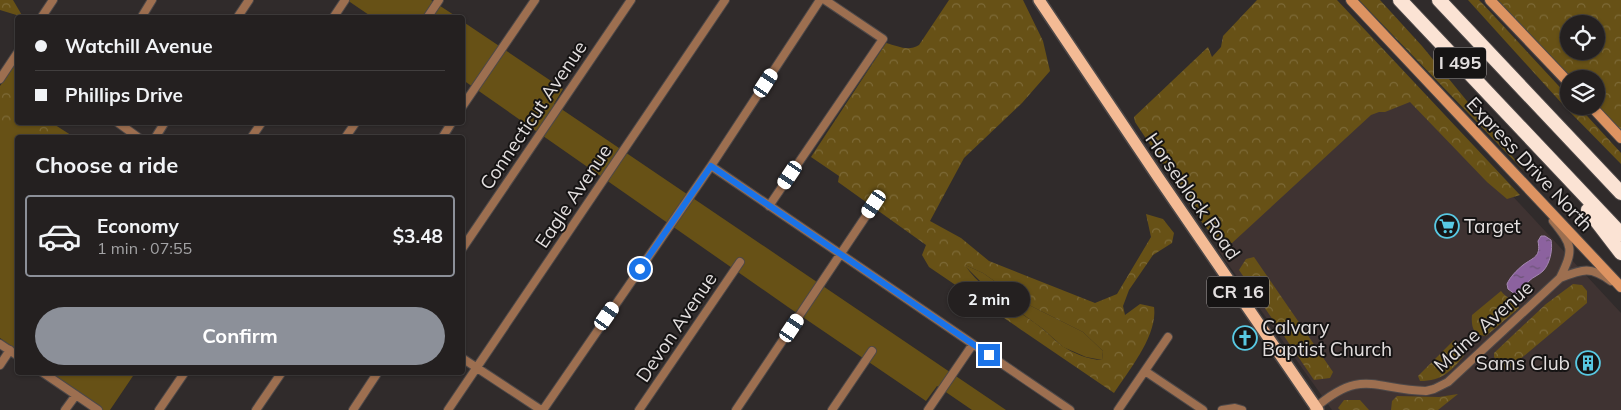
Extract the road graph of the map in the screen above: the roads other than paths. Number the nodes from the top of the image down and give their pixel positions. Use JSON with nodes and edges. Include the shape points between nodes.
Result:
{"nodes":[{"id":1,"x":53,"y":0,"type":"edge"},
{"id":2,"x":152,"y":0,"type":"edge"},
{"id":3,"x":249,"y":0,"type":"edge"},
{"id":4,"x":345,"y":0,"type":"edge"},
{"id":5,"x":439,"y":0,"type":"edge"},
{"id":6,"x":535,"y":0,"type":"edge"},
{"id":7,"x":631,"y":0,"type":"edge"},
{"id":8,"x":725,"y":0,"type":"edge"},
{"id":9,"x":820,"y":0,"type":"edge"},
{"id":10,"x":825,"y":0,"type":"edge"},
{"id":11,"x":1039,"y":0,"type":"edge"},
{"id":12,"x":1351,"y":0,"type":"edge"},
{"id":13,"x":1400,"y":0,"type":"edge"},
{"id":14,"x":1439,"y":0,"type":"edge"},
{"id":15,"x":1490,"y":0,"type":"edge"},
{"id":16,"x":43,"y":15,"type":"edge"},
{"id":17,"x":143,"y":15,"type":"edge"},
{"id":18,"x":239,"y":15,"type":"edge"},
{"id":19,"x":335,"y":15,"type":"edge"},
{"id":20,"x":429,"y":15,"type":"edge"},
{"id":21,"x":15,"y":58,"type":"edge"},
{"id":22,"x":1560,"y":74,"type":"edge"},
{"id":23,"x":0,"y":78,"type":"edge"},
{"id":24,"x":465,"y":103,"type":"edge"},
{"id":25,"x":1599,"y":115,"type":"edge"},
{"id":26,"x":120,"y":125,"type":"edge"},
{"id":27,"x":1519,"y":126,"type":"junction"},
{"id":28,"x":135,"y":135,"type":"edge"},
{"id":29,"x":1568,"y":136,"type":"junction"},
{"id":30,"x":1621,"y":138,"type":"edge"},
{"id":31,"x":711,"y":166,"type":"junction"},
{"id":32,"x":1508,"y":166,"type":"junction"},
{"id":33,"x":1621,"y":184,"type":"edge"},
{"id":34,"x":1621,"y":193,"type":"edge"},
{"id":35,"x":874,"y":204,"type":"dead end"},
{"id":36,"x":770,"y":206,"type":"junction"},
{"id":37,"x":1621,"y":234,"type":"edge"},
{"id":38,"x":465,"y":244,"type":"edge"},
{"id":39,"x":1621,"y":253,"type":"edge"},
{"id":40,"x":841,"y":254,"type":"junction"},
{"id":41,"x":740,"y":262,"type":"dead end"},
{"id":42,"x":1560,"y":278,"type":"junction"},
{"id":43,"x":1621,"y":288,"type":"edge"},
{"id":44,"x":1168,"y":337,"type":"dead end"},
{"id":45,"x":0,"y":344,"type":"edge"},
{"id":46,"x":973,"y":344,"type":"junction"},
{"id":47,"x":10,"y":350,"type":"junction"},
{"id":48,"x":872,"y":351,"type":"dead end"},
{"id":49,"x":15,"y":354,"type":"edge"},
{"id":50,"x":465,"y":360,"type":"edge"},
{"id":51,"x":0,"y":365,"type":"edge"},
{"id":52,"x":477,"y":367,"type":"junction"},
{"id":53,"x":1145,"y":371,"type":"junction"},
{"id":54,"x":46,"y":375,"type":"edge"},
{"id":55,"x":183,"y":375,"type":"edge"},
{"id":56,"x":280,"y":375,"type":"edge"},
{"id":57,"x":376,"y":375,"type":"edge"},
{"id":58,"x":76,"y":395,"type":"junction"},
{"id":59,"x":1315,"y":409,"type":"edge"},
{"id":60,"x":65,"y":410,"type":"edge"},
{"id":61,"x":98,"y":410,"type":"edge"},
{"id":62,"x":159,"y":410,"type":"edge"},
{"id":63,"x":256,"y":410,"type":"edge"},
{"id":64,"x":353,"y":410,"type":"edge"},
{"id":65,"x":448,"y":410,"type":"edge"},
{"id":66,"x":542,"y":410,"type":"edge"},
{"id":67,"x":640,"y":410,"type":"edge"},
{"id":68,"x":736,"y":410,"type":"edge"},
{"id":69,"x":832,"y":410,"type":"edge"},
{"id":70,"x":928,"y":410,"type":"edge"},
{"id":71,"x":1070,"y":410,"type":"edge"},
{"id":72,"x":1118,"y":410,"type":"edge"},
{"id":73,"x":1203,"y":410,"type":"edge"},
{"id":74,"x":1222,"y":410,"type":"edge"},
{"id":75,"x":1242,"y":410,"type":"edge"}],
"edges":[{"from":1,"to":16,"type":"street"},
{"from":2,"to":17,"type":"street"},
{"from":3,"to":18,"type":"street"},
{"from":4,"to":19,"type":"street"},
{"from":5,"to":20,"type":"street"},
{"from":6,"to":24,"type":"street"},
{"from":7,"to":38,"type":"street","name":"Connecticut Avenue"},
{"from":8,"to":52,"type":"street","name":"Eagle Avenue"},
{"from":9,"to":31,"type":"street"},
{"from":10,"to":36,"type":"street","via":[[883,39]]},
{"from":11,"to":59,"type":"main road","name":"Horseblock Road","number":"CR 16"},
{"from":12,"to":32,"type":"main road","name":"Express Drive North"},
{"from":13,"to":27,"type":"highway","number":"I 495"},
{"from":14,"to":29,"type":"highway","number":"I 495"},
{"from":15,"to":22,"type":"main road"},
{"from":21,"to":23,"type":"street"},
{"from":25,"to":30,"type":"main road"},
{"from":26,"to":28,"type":"street"},
{"from":27,"to":37,"type":"highway","number":"I 495"},
{"from":27,"to":39,"type":"highway"},
{"from":29,"to":33,"type":"highway"},
{"from":29,"to":34,"type":"highway","number":"I 495"},
{"from":31,"to":36,"type":"street"},
{"from":31,"to":66,"type":"street"},
{"from":32,"to":42,"type":"street","via":[[1568,240],[1570,254]]},
{"from":32,"to":43,"type":"main road","name":"Express Drive North"},
{"from":35,"to":40,"type":"street"},
{"from":36,"to":40,"type":"street"},
{"from":40,"to":46,"type":"street"},
{"from":40,"to":68,"type":"street"},
{"from":41,"to":67,"type":"street","name":"Devon Avenue"},
{"from":42,"to":43,"type":"street","via":[[1580,270],[1591,270]]},
{"from":42,"to":59,"type":"street","name":"Maine Avenue","via":[[1441,386],[1418,390],[1356,384],[1343,388]]},
{"from":44,"to":53,"type":"street"},
{"from":45,"to":47,"type":"street"},
{"from":46,"to":70,"type":"street"},
{"from":46,"to":71,"type":"street"},
{"from":47,"to":49,"type":"street"},
{"from":47,"to":51,"type":"street"},
{"from":48,"to":69,"type":"street"},
{"from":50,"to":52,"type":"street"},
{"from":52,"to":65,"type":"street","name":"Eagle Avenue"},
{"from":52,"to":66,"type":"street"},
{"from":53,"to":72,"type":"street"},
{"from":53,"to":73,"type":"street"},
{"from":54,"to":58,"type":"street"},
{"from":55,"to":62,"type":"street"},
{"from":56,"to":63,"type":"street"},
{"from":57,"to":64,"type":"street"},
{"from":58,"to":60,"type":"street"},
{"from":58,"to":61,"type":"street"},
{"from":74,"to":75,"type":"street"}]}
